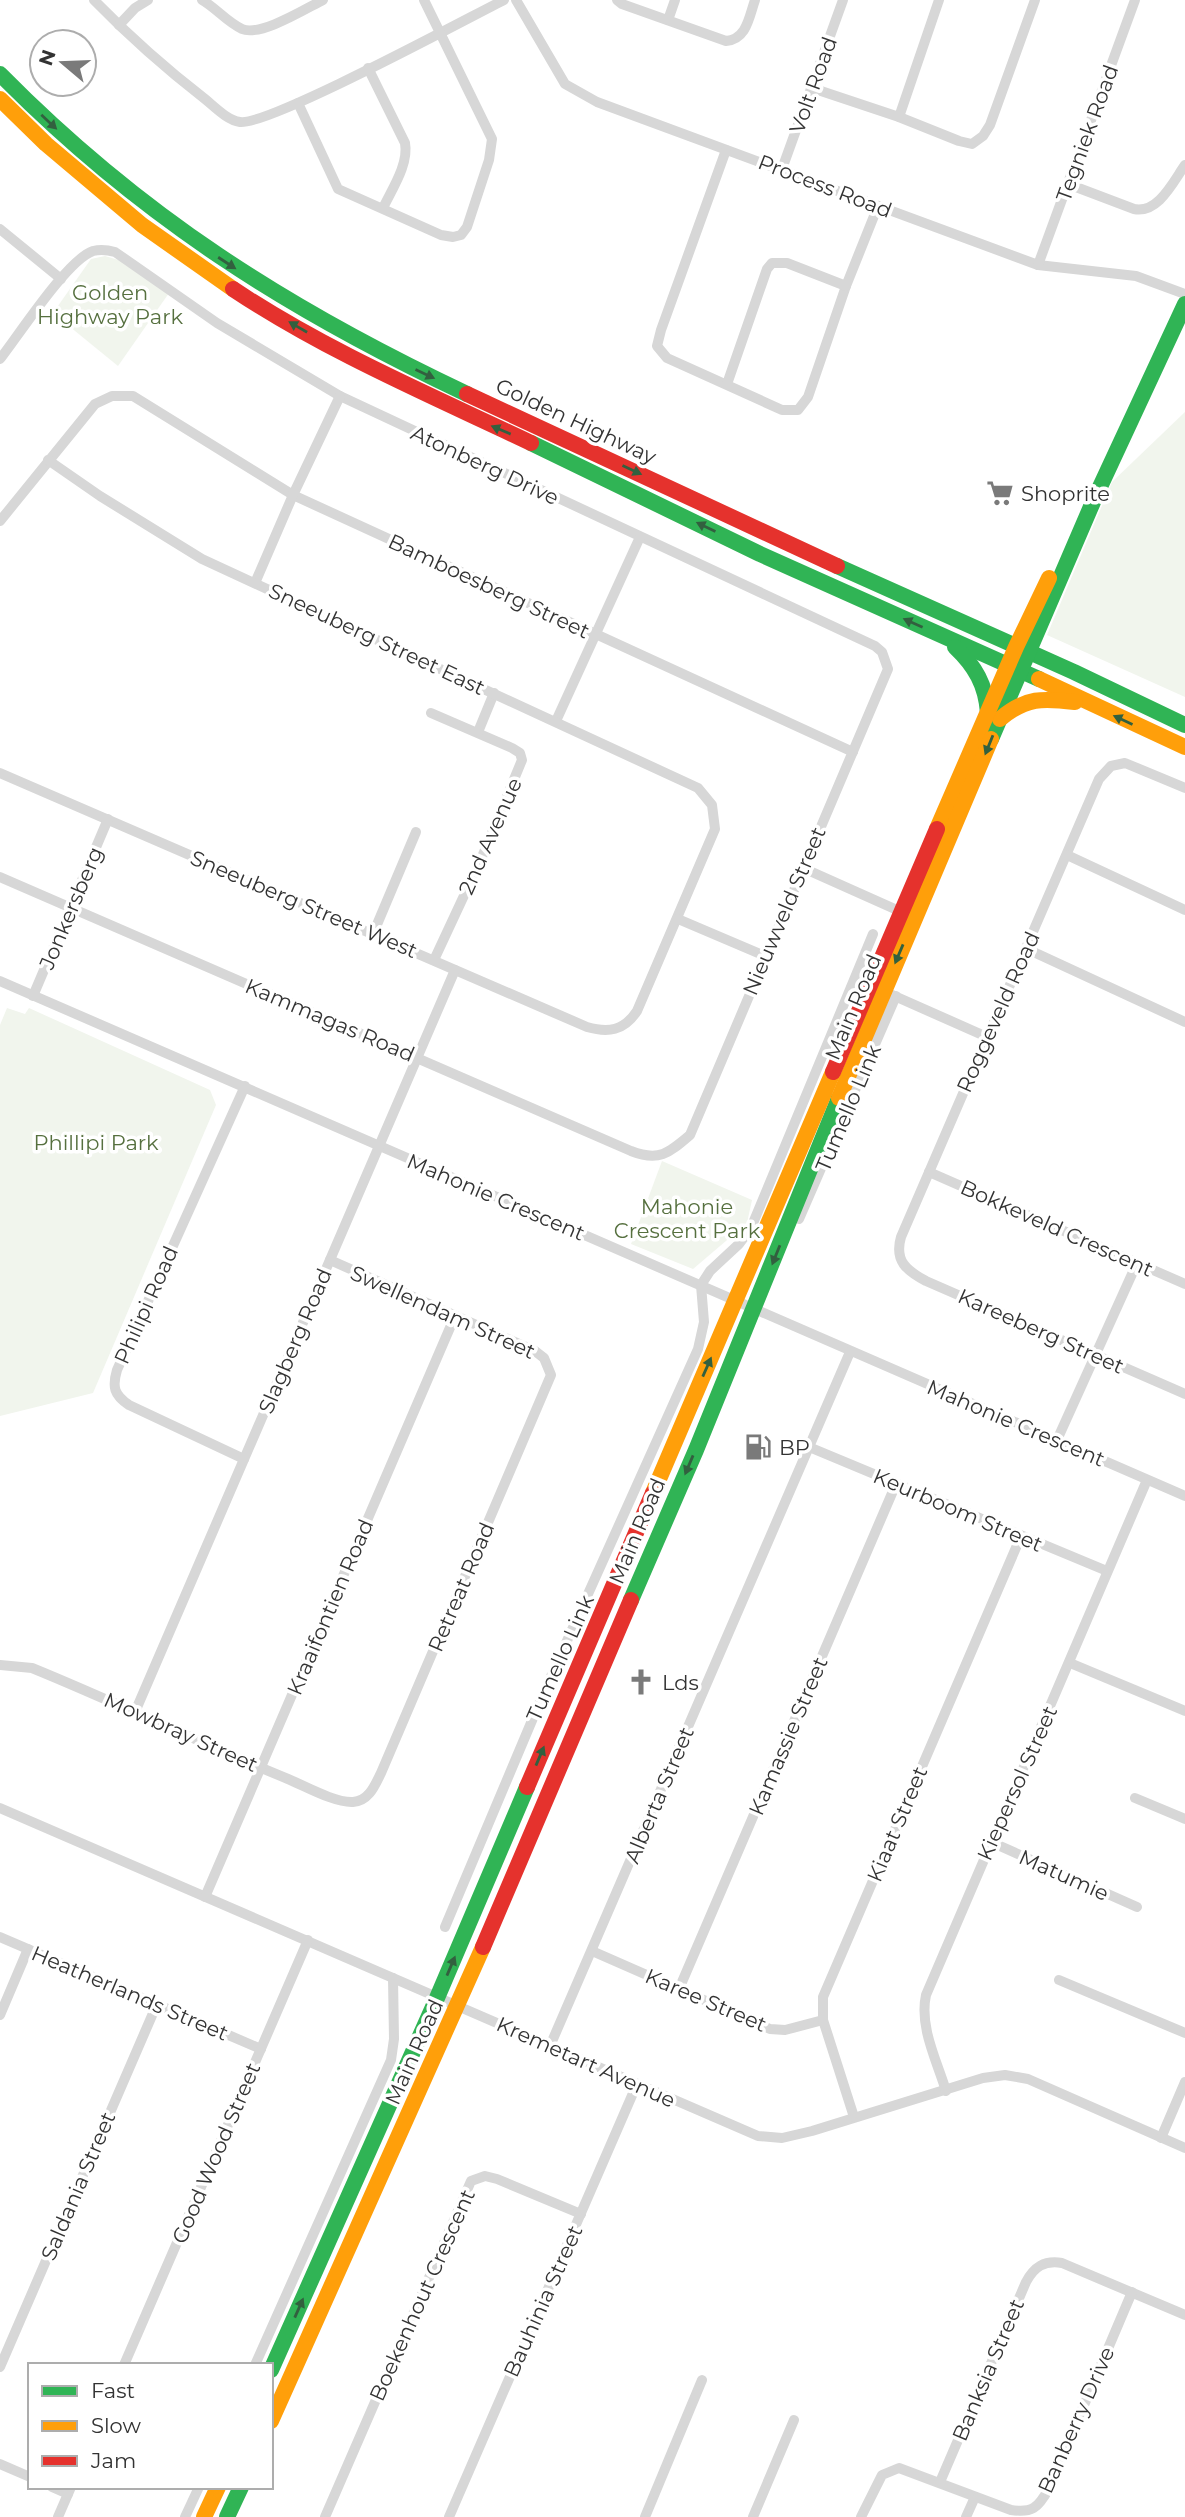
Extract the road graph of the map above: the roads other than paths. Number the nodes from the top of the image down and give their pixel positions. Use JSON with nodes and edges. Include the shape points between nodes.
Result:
{"nodes":[{"id":1,"x":94,"y":0,"type":"edge"},
{"id":2,"x":148,"y":0,"type":"edge"},
{"id":3,"x":202,"y":0,"type":"edge"},
{"id":4,"x":323,"y":0,"type":"edge"},
{"id":5,"x":424,"y":0,"type":"edge"},
{"id":6,"x":504,"y":0,"type":"edge"},
{"id":7,"x":516,"y":0,"type":"edge"},
{"id":8,"x":617,"y":0,"type":"edge"},
{"id":9,"x":675,"y":0,"type":"edge"},
{"id":10,"x":755,"y":0,"type":"edge"},
{"id":11,"x":843,"y":0,"type":"edge"},
{"id":12,"x":939,"y":0,"type":"edge"},
{"id":13,"x":1035,"y":0,"type":"edge"},
{"id":14,"x":1132,"y":1,"type":"edge"},
{"id":15,"x":667,"y":20,"type":"junction"},
{"id":16,"x":119,"y":25,"type":"junction"},
{"id":17,"x":439,"y":33,"type":"junction"},
{"id":18,"x":368,"y":68,"type":"junction"},
{"id":19,"x":0,"y":74,"type":"edge"},
{"id":20,"x":812,"y":88,"type":"junction"},
{"id":21,"x":0,"y":99,"type":"edge"},
{"id":22,"x":298,"y":103,"type":"junction"},
{"id":23,"x":899,"y":117,"type":"junction"},
{"id":24,"x":726,"y":150,"type":"junction"},
{"id":25,"x":1185,"y":165,"type":"edge"},
{"id":26,"x":782,"y":169,"type":"junction"},
{"id":27,"x":1068,"y":184,"type":"junction"},
{"id":28,"x":877,"y":206,"type":"junction"},
{"id":29,"x":383,"y":208,"type":"junction"},
{"id":30,"x":0,"y":229,"type":"edge"},
{"id":31,"x":1038,"y":265,"type":"junction"},
{"id":32,"x":61,"y":279,"type":"junction"},
{"id":33,"x":846,"y":286,"type":"junction"},
{"id":34,"x":1185,"y":294,"type":"edge"},
{"id":35,"x":1185,"y":304,"type":"edge"},
{"id":36,"x":0,"y":359,"type":"edge"},
{"id":37,"x":727,"y":384,"type":"junction"},
{"id":38,"x":340,"y":396,"type":"junction"},
{"id":39,"x":48,"y":460,"type":"junction"},
{"id":40,"x":293,"y":495,"type":"junction"},
{"id":41,"x":0,"y":521,"type":"edge"},
{"id":42,"x":640,"y":537,"type":"junction"},
{"id":43,"x":255,"y":583,"type":"junction"},
{"id":44,"x":595,"y":635,"type":"junction"},
{"id":45,"x":943,"y":637,"type":"junction"},
{"id":46,"x":1022,"y":649,"type":"junction"},
{"id":47,"x":885,"y":656,"type":"joint"},
{"id":48,"x":1014,"y":667,"type":"junction"},
{"id":49,"x":494,"y":693,"type":"junction"},
{"id":50,"x":1089,"y":704,"type":"junction"},
{"id":51,"x":431,"y":713,"type":"dead end"},
{"id":52,"x":994,"y":716,"type":"junction"},
{"id":53,"x":556,"y":721,"type":"junction"},
{"id":54,"x":1185,"y":725,"type":"edge"},
{"id":55,"x":478,"y":732,"type":"junction"},
{"id":56,"x":1185,"y":747,"type":"edge"},
{"id":57,"x":853,"y":752,"type":"junction"},
{"id":58,"x":0,"y":772,"type":"edge"},
{"id":59,"x":1185,"y":788,"type":"edge"},
{"id":60,"x":108,"y":819,"type":"junction"},
{"id":61,"x":416,"y":832,"type":"dead end"},
{"id":62,"x":1067,"y":855,"type":"junction"},
{"id":63,"x":803,"y":868,"type":"junction"},
{"id":64,"x":0,"y":877,"type":"edge"},
{"id":65,"x":72,"y":908,"type":"junction"},
{"id":66,"x":1185,"y":910,"type":"edge"},
{"id":67,"x":908,"y":914,"type":"junction"},
{"id":68,"x":678,"y":919,"type":"junction"},
{"id":69,"x":373,"y":934,"type":"junction"},
{"id":70,"x":873,"y":934,"type":"dead end"},
{"id":71,"x":1027,"y":949,"type":"junction"},
{"id":72,"x":765,"y":956,"type":"junction"},
{"id":73,"x":433,"y":960,"type":"junction"},
{"id":74,"x":455,"y":970,"type":"junction"},
{"id":75,"x":0,"y":981,"type":"edge"},
{"id":76,"x":883,"y":991,"type":"junction"},
{"id":77,"x":33,"y":996,"type":"junction"},
{"id":78,"x":1185,"y":1022,"type":"edge"},
{"id":79,"x":987,"y":1037,"type":"junction"},
{"id":80,"x":417,"y":1058,"type":"junction"},
{"id":81,"x":245,"y":1086,"type":"junction"},
{"id":82,"x":379,"y":1146,"type":"junction"},
{"id":83,"x":661,"y":1155,"type":"joint"},
{"id":84,"x":929,"y":1172,"type":"junction"},
{"id":85,"x":799,"y":1219,"type":"dead end"},
{"id":86,"x":330,"y":1260,"type":"junction"},
{"id":87,"x":901,"y":1263,"type":"joint"},
{"id":88,"x":1137,"y":1263,"type":"junction"},
{"id":89,"x":1185,"y":1284,"type":"edge"},
{"id":90,"x":701,"y":1285,"type":"junction"},
{"id":91,"x":737,"y":1301,"type":"junction"},
{"id":92,"x":754,"y":1309,"type":"junction"},
{"id":93,"x":456,"y":1317,"type":"junction"},
{"id":94,"x":850,"y":1352,"type":"junction"},
{"id":95,"x":1095,"y":1356,"type":"junction"},
{"id":96,"x":550,"y":1369,"type":"joint"},
{"id":97,"x":1185,"y":1394,"type":"edge"},
{"id":98,"x":1058,"y":1440,"type":"junction"},
{"id":99,"x":809,"y":1447,"type":"junction"},
{"id":100,"x":244,"y":1459,"type":"junction"},
{"id":101,"x":1147,"y":1480,"type":"junction"},
{"id":102,"x":896,"y":1484,"type":"junction"},
{"id":103,"x":1185,"y":1496,"type":"edge"},
{"id":104,"x":1021,"y":1536,"type":"junction"},
{"id":105,"x":1107,"y":1571,"type":"junction"},
{"id":106,"x":1070,"y":1663,"type":"junction"},
{"id":107,"x":0,"y":1665,"type":"edge"},
{"id":108,"x":1185,"y":1711,"type":"edge"},
{"id":109,"x":135,"y":1712,"type":"junction"},
{"id":110,"x":261,"y":1768,"type":"junction"},
{"id":111,"x":1135,"y":1798,"type":"dead end"},
{"id":112,"x":361,"y":1800,"type":"joint"},
{"id":113,"x":0,"y":1808,"type":"edge"},
{"id":114,"x":1185,"y":1819,"type":"edge"},
{"id":115,"x":991,"y":1842,"type":"junction"},
{"id":116,"x":205,"y":1897,"type":"junction"},
{"id":117,"x":1137,"y":1907,"type":"dead end"},
{"id":118,"x":445,"y":1927,"type":"dead end"},
{"id":119,"x":0,"y":1937,"type":"edge"},
{"id":120,"x":308,"y":1940,"type":"junction"},
{"id":121,"x":28,"y":1949,"type":"junction"},
{"id":122,"x":592,"y":1951,"type":"junction"},
{"id":123,"x":393,"y":1978,"type":"junction"},
{"id":124,"x":1059,"y":1980,"type":"dead end"},
{"id":125,"x":679,"y":1989,"type":"junction"},
{"id":126,"x":438,"y":1998,"type":"junction"},
{"id":127,"x":157,"y":2004,"type":"junction"},
{"id":128,"x":458,"y":2006,"type":"junction"},
{"id":129,"x":0,"y":2015,"type":"edge"},
{"id":130,"x":822,"y":2020,"type":"junction"},
{"id":131,"x":1185,"y":2033,"type":"edge"},
{"id":132,"x":550,"y":2046,"type":"junction"},
{"id":133,"x":261,"y":2049,"type":"junction"},
{"id":134,"x":1185,"y":2082,"type":"edge"},
{"id":135,"x":637,"y":2084,"type":"junction"},
{"id":136,"x":946,"y":2091,"type":"junction"},
{"id":137,"x":854,"y":2118,"type":"junction"},
{"id":138,"x":1161,"y":2138,"type":"junction"},
{"id":139,"x":1185,"y":2148,"type":"edge"},
{"id":140,"x":581,"y":2214,"type":"junction"},
{"id":141,"x":1132,"y":2292,"type":"junction"},
{"id":142,"x":1185,"y":2315,"type":"edge"},
{"id":143,"x":125,"y":2363,"type":"edge"},
{"id":144,"x":255,"y":2363,"type":"edge"},
{"id":145,"x":273,"y":2366,"type":"edge"},
{"id":146,"x":0,"y":2367,"type":"edge"},
{"id":147,"x":702,"y":2380,"type":"dead end"},
{"id":148,"x":273,"y":2417,"type":"edge"},
{"id":149,"x":794,"y":2420,"type":"dead end"},
{"id":150,"x":0,"y":2463,"type":"edge"},
{"id":151,"x":28,"y":2476,"type":"edge"},
{"id":152,"x":940,"y":2482,"type":"junction"},
{"id":153,"x":198,"y":2489,"type":"edge"},
{"id":154,"x":217,"y":2489,"type":"edge"},
{"id":155,"x":240,"y":2489,"type":"edge"},
{"id":156,"x":69,"y":2491,"type":"edge"},
{"id":157,"x":975,"y":2497,"type":"junction"},
{"id":158,"x":58,"y":2517,"type":"edge"},
{"id":159,"x":185,"y":2517,"type":"edge"},
{"id":160,"x":204,"y":2517,"type":"edge"},
{"id":161,"x":227,"y":2517,"type":"edge"},
{"id":162,"x":325,"y":2517,"type":"edge"},
{"id":163,"x":449,"y":2517,"type":"edge"},
{"id":164,"x":645,"y":2517,"type":"edge"},
{"id":165,"x":753,"y":2517,"type":"edge"},
{"id":166,"x":861,"y":2517,"type":"edge"},
{"id":167,"x":967,"y":2517,"type":"edge"}],
"edges":[{"from":1,"to":16,"type":"street"},
{"from":2,"to":16,"type":"street"},
{"from":3,"to":4,"type":"street","via":[[250,31]]},
{"from":5,"to":17,"type":"street"},
{"from":6,"to":17,"type":"street"},
{"from":7,"to":24,"type":"street","name":"Process Road","via":[[561,79],[574,92]]},
{"from":8,"to":15,"type":"street"},
{"from":9,"to":15,"type":"street"},
{"from":10,"to":15,"type":"street","via":[[743,34],[730,41]]},
{"from":11,"to":20,"type":"street","name":"Volt Road"},
{"from":12,"to":23,"type":"street"},
{"from":13,"to":23,"type":"street","via":[[983,136],[967,144]]},
{"from":14,"to":27,"type":"street","name":"Tegniek Road"},
{"from":16,"to":22,"type":"street","via":[[176,77],[234,120],[255,120]]},
{"from":17,"to":18,"type":"street"},
{"from":17,"to":29,"type":"street","via":[[491,136],[489,160],[461,235],[442,235]]},
{"from":18,"to":22,"type":"street"},
{"from":18,"to":29,"type":"street","via":[[407,149]]},
{"from":19,"to":46,"type":"main road","name":"Golden Highway","one_way":true,"via":[[135,197],[226,263],[322,321],[414,369]]},
{"from":20,"to":23,"type":"street"},
{"from":20,"to":26,"type":"street","name":"Volt Road"},
{"from":45,"to":21,"type":"main road","name":"Golden Highway","one_way":true,"via":[[432,398],[317,338],[236,291],[142,225]]},
{"from":22,"to":29,"type":"street","via":[[338,189]]},
{"from":24,"to":26,"type":"street","name":"Process Road"},
{"from":24,"to":37,"type":"street","via":[[657,346],[667,358]]},
{"from":25,"to":27,"type":"street","via":[[1155,205],[1144,211]]},
{"from":26,"to":28,"type":"street","name":"Process Road"},
{"from":27,"to":31,"type":"street","name":"Tegniek Road"},
{"from":28,"to":31,"type":"street","name":"Process Road"},
{"from":28,"to":33,"type":"street"},
{"from":30,"to":32,"type":"street"},
{"from":31,"to":34,"type":"street","name":"Process Road","via":[[1130,275]]},
{"from":32,"to":36,"type":"street"},
{"from":32,"to":38,"type":"street","name":"Atonberg Drive","via":[[87,254],[99,250],[118,253],[217,323]]},
{"from":33,"to":37,"type":"street","via":[[787,263],[772,263]]},
{"from":33,"to":37,"type":"street","via":[[808,397],[798,410],[782,410]]},
{"from":35,"to":46,"type":"main road","name":"Main Road","via":[[1093,502],[1065,544]]},
{"from":38,"to":40,"type":"street"},
{"from":38,"to":42,"type":"street","name":"Atonberg Drive"},
{"from":39,"to":40,"type":"street","name":"Bamboesberg Street","via":[[95,404],[117,396],[137,398]]},
{"from":39,"to":41,"type":"street"},
{"from":39,"to":43,"type":"street","name":"Sneeuberg Street East","via":[[202,559]]},
{"from":40,"to":43,"type":"street"},
{"from":40,"to":44,"type":"street","name":"Bamboesberg Street"},
{"from":42,"to":44,"type":"street"},
{"from":42,"to":47,"type":"street","name":"Atonberg Drive","via":[[875,646]]},
{"from":43,"to":49,"type":"street","name":"Sneeuberg Street East"},
{"from":44,"to":53,"type":"street"},
{"from":44,"to":57,"type":"street","name":"Bamboesberg Street"},
{"from":45,"to":48,"type":"main road","name":"Golden Highway"},
{"from":45,"to":52,"type":"main road","via":[[976,670]]},
{"from":46,"to":48,"type":"main road","name":"Main Road"},
{"from":46,"to":54,"type":"main road","name":"Golden Highway"},
{"from":47,"to":57,"type":"street","name":"Nieuwveld Street","via":[[887,675]]},
{"from":48,"to":50,"type":"main road","name":"Golden Highway"},
{"from":48,"to":52,"type":"main road","name":"Main Road"},
{"from":49,"to":53,"type":"street","name":"Sneeuberg Street East"},
{"from":49,"to":55,"type":"street"},
{"from":50,"to":52,"type":"main road","via":[[1042,698]]},
{"from":56,"to":50,"type":"main road","name":"Golden Highway","one_way":true},
{"from":51,"to":55,"type":"street","name":"2nd Avenue"},
{"from":52,"to":67,"type":"main road","name":"Main Road"},
{"from":53,"to":68,"type":"street","name":"Sneeuberg Street East","via":[[698,788],[712,805],[713,837]]},
{"from":55,"to":73,"type":"street","name":"2nd Avenue","via":[[517,751],[522,764]]},
{"from":57,"to":63,"type":"street","name":"Nieuwveld Street"},
{"from":58,"to":60,"type":"street","name":"Sneeuberg Street West"},
{"from":59,"to":62,"type":"street","name":"Roggeveld Road","via":[[1130,764],[1111,766],[1099,779]]},
{"from":60,"to":65,"type":"street","name":"Jonkersberg"},
{"from":60,"to":69,"type":"street","name":"Sneeuberg Street West"},
{"from":61,"to":69,"type":"street"},
{"from":62,"to":66,"type":"street"},
{"from":62,"to":71,"type":"street","name":"Roggeveld Road"},
{"from":63,"to":67,"type":"street"},
{"from":63,"to":72,"type":"street","name":"Nieuwveld Street"},
{"from":64,"to":65,"type":"street","name":"Kammagas Road"},
{"from":65,"to":77,"type":"street","name":"Jonkersberg"},
{"from":65,"to":80,"type":"street","name":"Kammagas Road"},
{"from":67,"to":76,"type":"main road","name":"Main Road"},
{"from":68,"to":72,"type":"street"},
{"from":68,"to":74,"type":"street","name":"Sneeuberg Street West","via":[[637,1012],[624,1026],[610,1031],[587,1027]]},
{"from":69,"to":73,"type":"street","name":"Sneeuberg Street West"},
{"from":70,"to":90,"type":"street","name":"Tumello Link","via":[[751,1228]]},
{"from":71,"to":78,"type":"street"},
{"from":71,"to":79,"type":"street","name":"Roggeveld Road"},
{"from":72,"to":83,"type":"street","name":"Nieuwveld Street","via":[[690,1135]]},
{"from":73,"to":74,"type":"street","name":"Sneeuberg Street West"},
{"from":74,"to":80,"type":"street","name":"Slagberg Road"},
{"from":75,"to":77,"type":"street","name":"Mahonie Crescent"},
{"from":76,"to":79,"type":"street"},
{"from":76,"to":85,"type":"street","name":"Tumello Link"},
{"from":76,"to":91,"type":"main road","name":"Main Road"},
{"from":76,"to":92,"type":"main road","name":"Main Road","one_way":true},
{"from":77,"to":81,"type":"street","name":"Mahonie Crescent"},
{"from":79,"to":84,"type":"street","name":"Roggeveld Road"},
{"from":80,"to":82,"type":"street","name":"Slagberg Road"},
{"from":80,"to":83,"type":"street","name":"Kammagas Road","via":[[631,1151]]},
{"from":81,"to":82,"type":"street","name":"Mahonie Crescent"},
{"from":81,"to":100,"type":"street","name":"Philipi Road","via":[[117,1370],[114,1391],[129,1405]]},
{"from":82,"to":86,"type":"street","name":"Slagberg Road"},
{"from":82,"to":90,"type":"street","name":"Mahonie Crescent"},
{"from":84,"to":87,"type":"street","name":"Roggeveld Road","via":[[901,1237]]},
{"from":84,"to":88,"type":"street","name":"Bokkeveld Crescent"},
{"from":86,"to":93,"type":"street","name":"Swellendam Street"},
{"from":86,"to":100,"type":"street","name":"Slagberg Road"},
{"from":87,"to":95,"type":"street","name":"Kareeberg Street","via":[[926,1281]]},
{"from":88,"to":89,"type":"street","name":"Bokkeveld Crescent"},
{"from":88,"to":95,"type":"street"},
{"from":90,"to":91,"type":"street","name":"Mahonie Crescent"},
{"from":90,"to":118,"type":"street","name":"Tumello Link","via":[[704,1322],[698,1349],[544,1692]]},
{"from":91,"to":92,"type":"street","name":"Mahonie Crescent"},
{"from":126,"to":91,"type":"main road","name":"Main Road","one_way":true},
{"from":92,"to":94,"type":"street","name":"Mahonie Crescent"},
{"from":92,"to":128,"type":"main road","name":"Main Road","one_way":true},
{"from":93,"to":96,"type":"street","name":"Swellendam Street","via":[[535,1351]]},
{"from":93,"to":110,"type":"street","name":"Kraaifontien Road"},
{"from":94,"to":98,"type":"street","name":"Mahonie Crescent"},
{"from":94,"to":99,"type":"street","name":"Alberta Street"},
{"from":95,"to":97,"type":"street","name":"Kareeberg Street"},
{"from":95,"to":98,"type":"street"},
{"from":96,"to":112,"type":"street","name":"Retreat Road","via":[[550,1380],[381,1773]]},
{"from":98,"to":101,"type":"street","name":"Mahonie Crescent"},
{"from":99,"to":102,"type":"street","name":"Keurboom Street"},
{"from":99,"to":122,"type":"street","name":"Alberta Street"},
{"from":100,"to":109,"type":"street","name":"Slagberg Road"},
{"from":101,"to":103,"type":"street","name":"Mahonie Crescent"},
{"from":101,"to":105,"type":"street","name":"Kiepersol Street"},
{"from":102,"to":104,"type":"street","name":"Keurboom Street"},
{"from":102,"to":125,"type":"street","name":"Kamassie Street"},
{"from":104,"to":105,"type":"street","name":"Keurboom Street"},
{"from":104,"to":130,"type":"street","name":"Kiaat Street","via":[[826,1988]]},
{"from":105,"to":106,"type":"street","name":"Kiepersol Street"},
{"from":106,"to":108,"type":"street"},
{"from":106,"to":115,"type":"street","name":"Kiepersol Street"},
{"from":107,"to":109,"type":"street","name":"Mowbray Street","via":[[32,1668]]},
{"from":109,"to":110,"type":"street","name":"Mowbray Street"},
{"from":110,"to":112,"type":"street","name":"Mowbray Street","via":[[338,1799]]},
{"from":110,"to":116,"type":"street","name":"Kraaifontien Road"},
{"from":111,"to":114,"type":"street"},
{"from":113,"to":116,"type":"street","name":"Kremetart Avenue"},
{"from":115,"to":117,"type":"street","name":"Matumie"},
{"from":115,"to":136,"type":"street","name":"Kiepersol Street","via":[[923,2007]]},
{"from":116,"to":120,"type":"street","name":"Kremetart Avenue"},
{"from":119,"to":121,"type":"street","name":"Heatherlands Street"},
{"from":120,"to":123,"type":"street","name":"Kremetart Avenue"},
{"from":120,"to":133,"type":"street","name":"Good Wood Street"},
{"from":121,"to":127,"type":"street","name":"Heatherlands Street"},
{"from":121,"to":129,"type":"street"},
{"from":122,"to":125,"type":"street","name":"Karee Street"},
{"from":122,"to":132,"type":"street","name":"Alberta Street"},
{"from":123,"to":126,"type":"street","name":"Kremetart Avenue"},
{"from":123,"to":144,"type":"street","via":[[391,2060]]},
{"from":124,"to":131,"type":"street"},
{"from":125,"to":130,"type":"street","name":"Karee Street","via":[[770,2029],[785,2030]]},
{"from":126,"to":128,"type":"street","name":"Kremetart Avenue"},
{"from":145,"to":126,"type":"main road","name":"Main Road","one_way":true},
{"from":127,"to":133,"type":"street","name":"Heatherlands Street"},
{"from":127,"to":146,"type":"street","name":"Saldania Street"},
{"from":128,"to":132,"type":"street","name":"Kremetart Avenue"},
{"from":128,"to":148,"type":"main road","name":"Main Road"},
{"from":130,"to":137,"type":"street","name":"Kiaat Street"},
{"from":132,"to":135,"type":"street","name":"Kremetart Avenue"},
{"from":133,"to":143,"type":"street","name":"Good Wood Street"},
{"from":134,"to":138,"type":"street"},
{"from":135,"to":137,"type":"street","name":"Kremetart Avenue","via":[[768,2138]]},
{"from":135,"to":140,"type":"street","name":"Bauhinia Street"},
{"from":136,"to":137,"type":"street","name":"Kremetart Avenue"},
{"from":136,"to":138,"type":"street","name":"Kremetart Avenue","via":[[993,2076],[1015,2076]]},
{"from":138,"to":139,"type":"street","name":"Kremetart Avenue"},
{"from":140,"to":162,"type":"street","name":"Boekenhout Crescent","via":[[497,2179],[471,2180]]},
{"from":140,"to":163,"type":"street","name":"Bauhinia Street"},
{"from":141,"to":142,"type":"street"},
{"from":141,"to":152,"type":"street","name":"Banksia Street","via":[[1062,2263],[1037,2267],[1026,2282]]},
{"from":141,"to":157,"type":"street","name":"Banberry Drive","via":[[1043,2500],[1025,2512]]},
{"from":147,"to":164,"type":"street"},
{"from":149,"to":165,"type":"street"},
{"from":150,"to":151,"type":"street"},
{"from":152,"to":157,"type":"street","name":"Banberry Drive"},
{"from":152,"to":166,"type":"street","name":"Banberry Drive","via":[[905,2469],[886,2472]]},
{"from":153,"to":159,"type":"street"},
{"from":154,"to":160,"type":"main road"},
{"from":155,"to":161,"type":"main road"},
{"from":156,"to":158,"type":"street"},
{"from":157,"to":167,"type":"street"}]}
